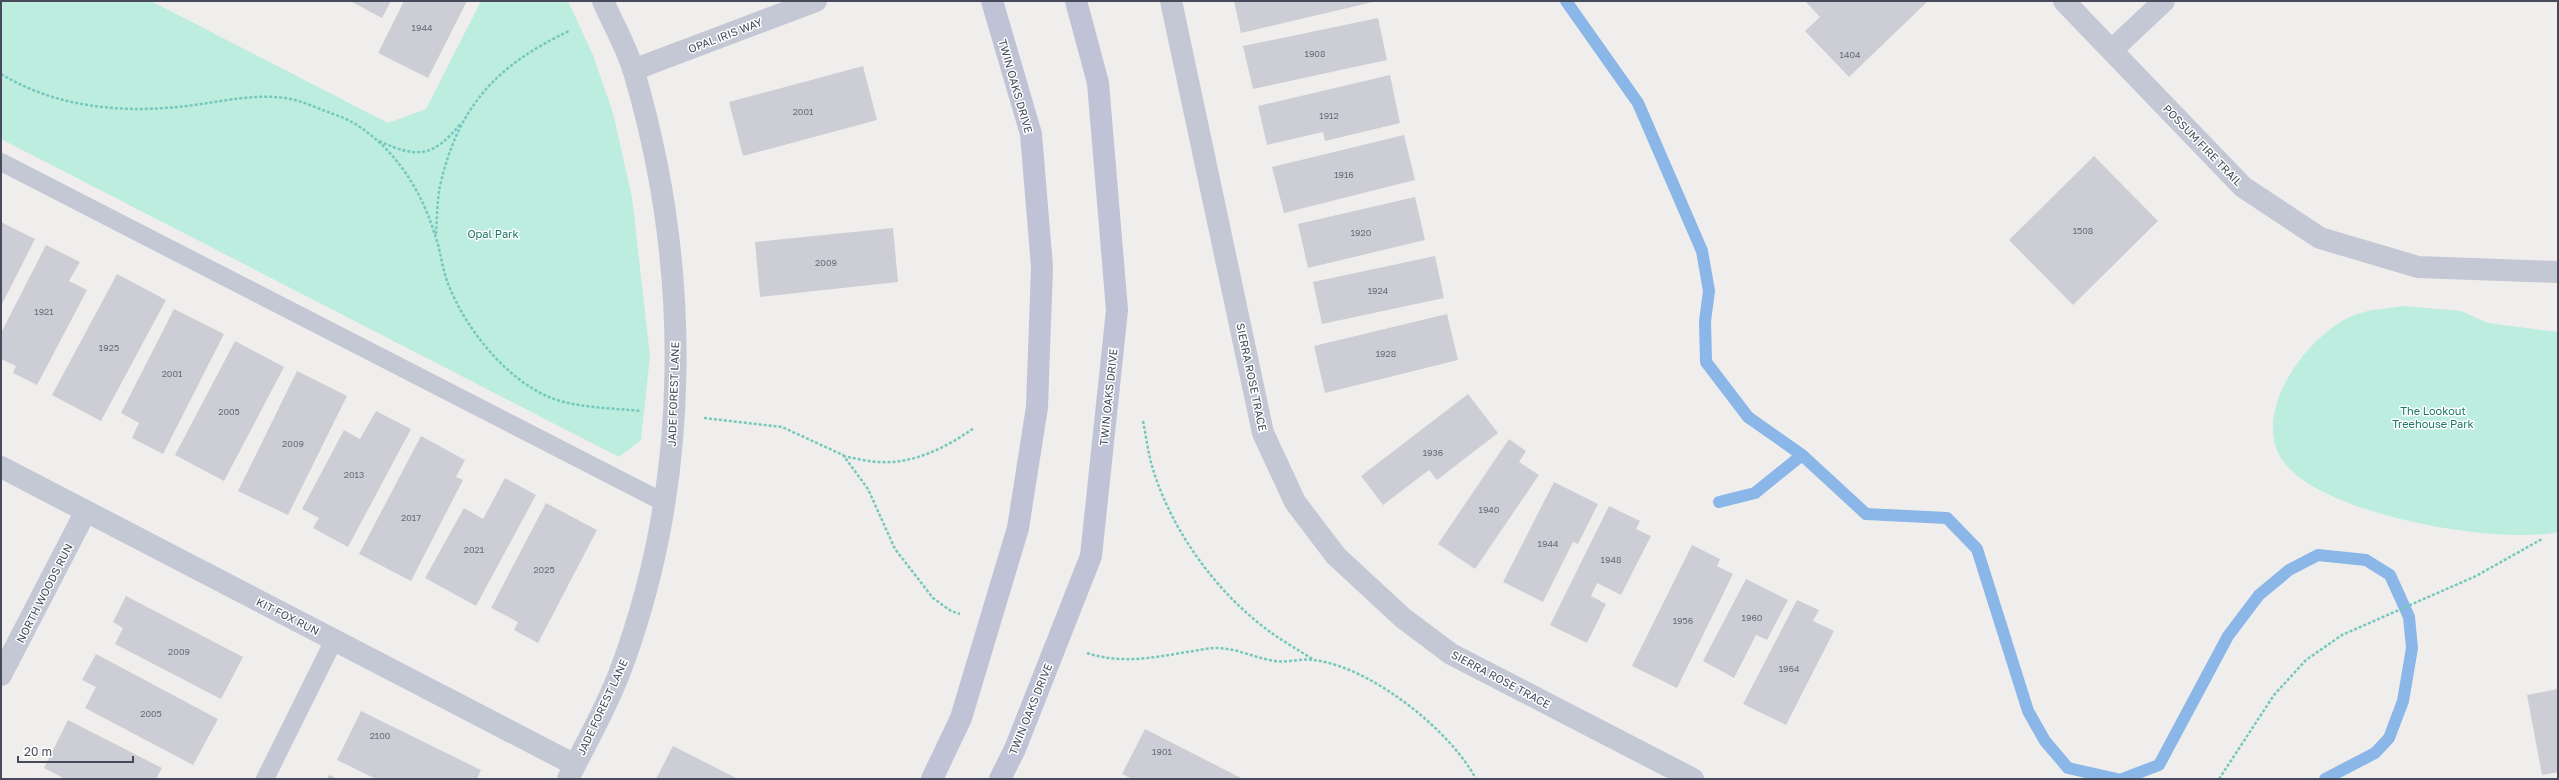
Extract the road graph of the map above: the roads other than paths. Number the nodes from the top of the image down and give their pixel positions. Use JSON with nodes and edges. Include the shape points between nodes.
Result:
{"nodes":[{"id":1,"x":603,"y":1,"type":"edge"},
{"id":2,"x":816,"y":1,"type":"edge"},
{"id":3,"x":992,"y":1,"type":"edge"},
{"id":4,"x":1076,"y":1,"type":"edge"},
{"id":5,"x":1170,"y":1,"type":"edge"},
{"id":6,"x":2064,"y":1,"type":"edge"},
{"id":7,"x":2164,"y":1,"type":"edge"},
{"id":8,"x":2112,"y":50,"type":"junction"},
{"id":9,"x":633,"y":70,"type":"junction"},
{"id":10,"x":1,"y":162,"type":"edge"},
{"id":11,"x":2558,"y":272,"type":"edge"},
{"id":12,"x":1,"y":467,"type":"edge"},
{"id":13,"x":665,"y":503,"type":"junction"},
{"id":14,"x":86,"y":511,"type":"junction"},
{"id":15,"x":334,"y":640,"type":"junction"},
{"id":16,"x":1,"y":675,"type":"edge"},
{"id":17,"x":572,"y":772,"type":"edge"},
{"id":18,"x":265,"y":779,"type":"edge"},
{"id":19,"x":932,"y":779,"type":"edge"},
{"id":20,"x":1000,"y":779,"type":"edge"},
{"id":21,"x":1693,"y":779,"type":"edge"}],
"edges":[{"from":1,"to":9,"type":"street","name":"JADE FOREST LANE"},
{"from":2,"to":9,"type":"street","name":"OPAL IRIS WAY"},
{"from":3,"to":19,"type":"street","name":"TWIN OAKS DRIVE","via":[[1031,134],[1042,267],[1037,407],[1018,528],[961,718]]},
{"from":4,"to":20,"type":"street","name":"TWIN OAKS DRIVE","via":[[1098,83],[1117,310],[1091,556],[1015,749]]},
{"from":5,"to":21,"type":"street","name":"SIERRA ROSE TRACE","via":[[1263,433],[1295,502],[1336,556],[1403,618],[1451,654]]},
{"from":6,"to":8,"type":"street","name":"POSSUM FIRE TRAIL"},
{"from":7,"to":8,"type":"street"},
{"from":8,"to":11,"type":"street","name":"POSSUM FIRE TRAIL","via":[[2243,188],[2320,238],[2418,267]]},
{"from":9,"to":13,"type":"street","name":"JADE FOREST LANE","via":[[657,164],[675,296],[674,415]]},
{"from":10,"to":13,"type":"lane"},
{"from":12,"to":14,"type":"street","name":"KIT FOX RUN"},
{"from":13,"to":17,"type":"street","name":"JADE FOREST LANE","via":[[645,592],[621,670]]},
{"from":14,"to":15,"type":"street","name":"KIT FOX RUN"},
{"from":14,"to":16,"type":"street","name":"NORTH WOODS RUN"},
{"from":15,"to":17,"type":"street","name":"KIT FOX RUN"},
{"from":15,"to":18,"type":"lane"}]}
